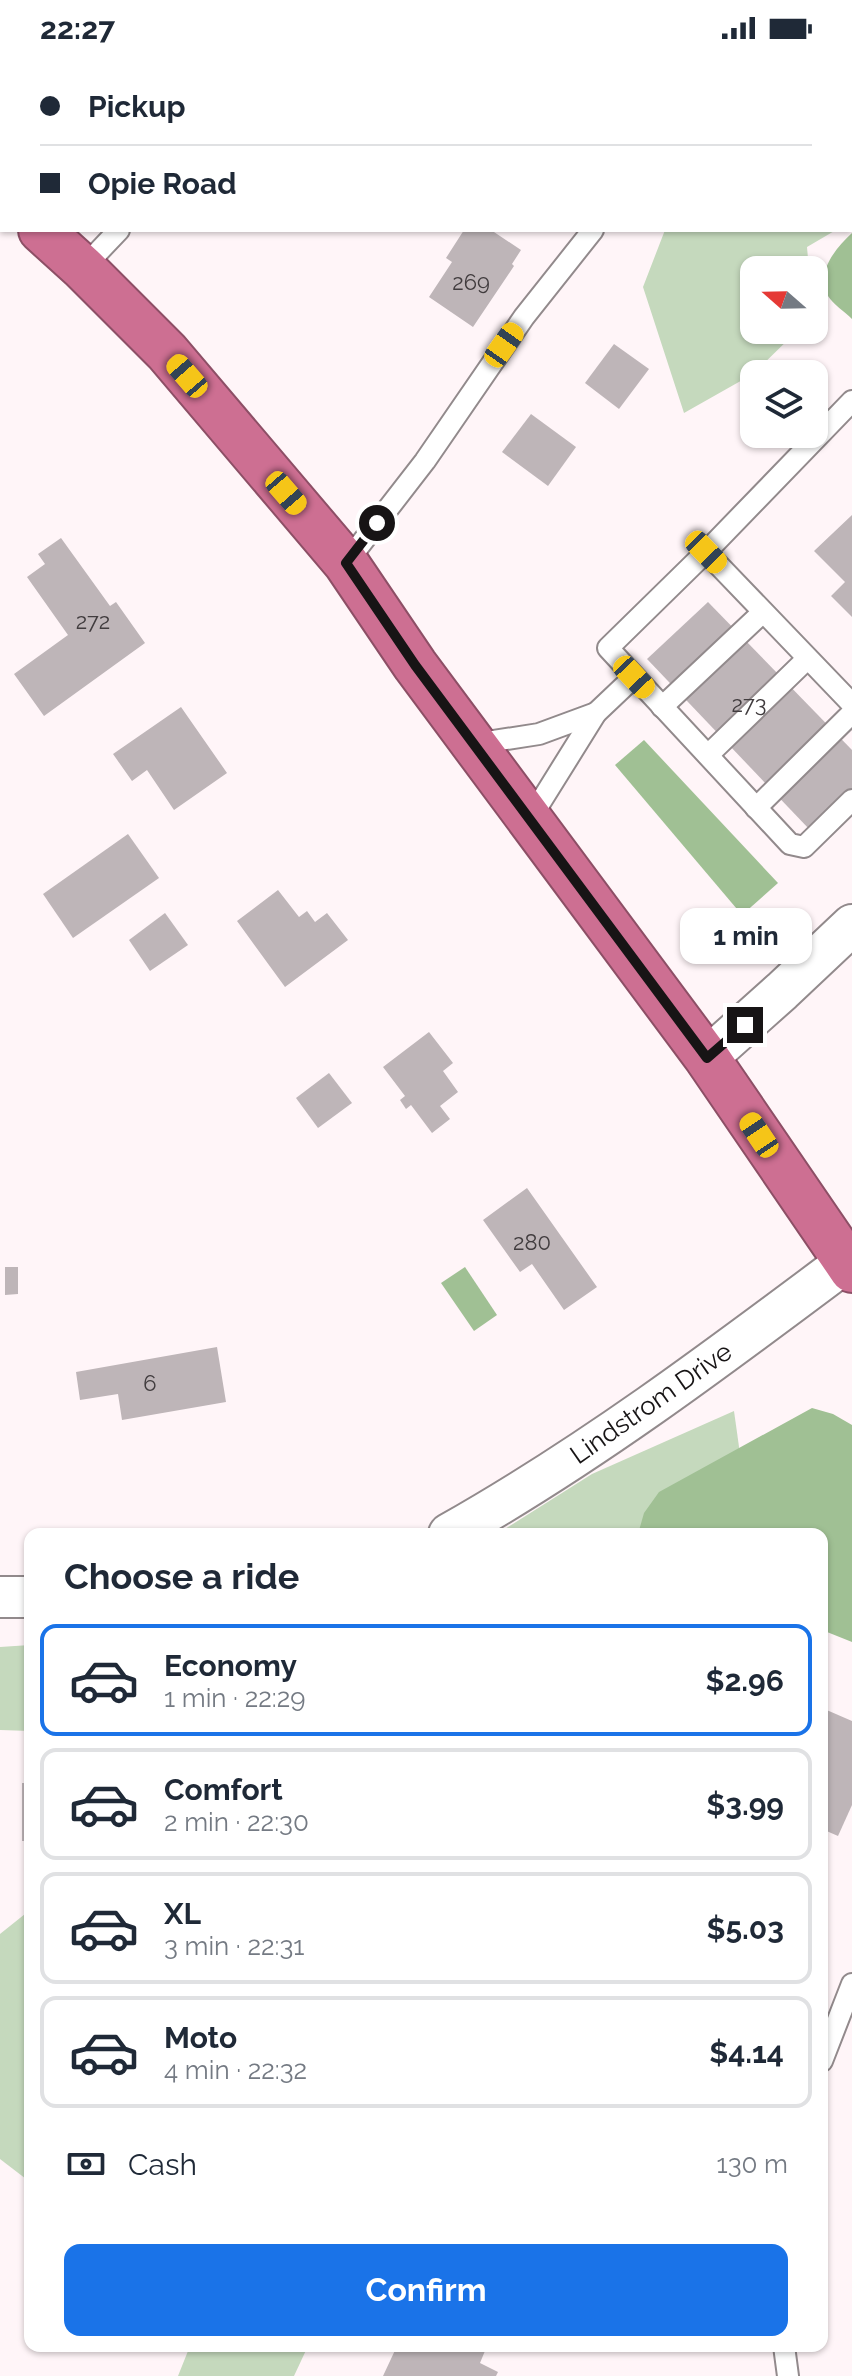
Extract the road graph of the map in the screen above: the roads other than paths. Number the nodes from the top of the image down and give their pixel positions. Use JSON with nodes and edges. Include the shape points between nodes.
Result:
{"nodes":[{"id":1,"x":43,"y":232,"type":"edge"},
{"id":2,"x":117,"y":232,"type":"edge"},
{"id":3,"x":591,"y":232,"type":"edge"},
{"id":4,"x":83,"y":268,"type":"junction"},
{"id":5,"x":852,"y":401,"type":"edge"},
{"id":6,"x":706,"y":552,"type":"junction"},
{"id":7,"x":346,"y":563,"type":"junction"},
{"id":8,"x":763,"y":612,"type":"junction"},
{"id":9,"x":807,"y":659,"type":"junction"},
{"id":10,"x":634,"y":677,"type":"junction"},
{"id":11,"x":852,"y":704,"type":"edge"},
{"id":12,"x":662,"y":707,"type":"junction"},
{"id":13,"x":596,"y":713,"type":"junction"},
{"id":14,"x":852,"y":713,"type":"edge"},
{"id":15,"x":474,"y":744,"type":"junction"},
{"id":16,"x":708,"y":755,"type":"junction"},
{"id":17,"x":852,"y":800,"type":"edge"},
{"id":18,"x":756,"y":808,"type":"junction"},
{"id":19,"x":530,"y":819,"type":"junction"},
{"id":20,"x":852,"y":925,"type":"edge"},
{"id":21,"x":707,"y":1058,"type":"junction"},
{"id":22,"x":849,"y":1266,"type":"edge"},
{"id":23,"x":460,"y":1528,"type":"edge"},
{"id":24,"x":0,"y":1597,"type":"edge"},
{"id":25,"x":24,"y":1597,"type":"edge"},
{"id":26,"x":852,"y":1984,"type":"edge"},
{"id":27,"x":828,"y":2046,"type":"edge"},
{"id":28,"x":785,"y":2352,"type":"edge"},
{"id":29,"x":788,"y":2376,"type":"edge"}],
"edges":[{"from":1,"to":4,"type":"highway"},
{"from":2,"to":4,"type":"lane"},
{"from":3,"to":7,"type":"lane"},
{"from":4,"to":7,"type":"highway","via":[[167,352]]},
{"from":5,"to":6,"type":"lane"},
{"from":6,"to":8,"type":"lane"},
{"from":6,"to":10,"type":"lane","via":[[608,648]]},
{"from":7,"to":15,"type":"highway"},
{"from":8,"to":9,"type":"lane"},
{"from":8,"to":12,"type":"lane"},
{"from":9,"to":11,"type":"lane"},
{"from":9,"to":16,"type":"lane"},
{"from":10,"to":12,"type":"lane"},
{"from":10,"to":13,"type":"lane"},
{"from":12,"to":16,"type":"lane"},
{"from":13,"to":15,"type":"lane","via":[[539,734]]},
{"from":13,"to":19,"type":"lane"},
{"from":14,"to":18,"type":"lane"},
{"from":15,"to":19,"type":"highway"},
{"from":16,"to":18,"type":"lane"},
{"from":17,"to":18,"type":"lane","via":[[804,847],[790,844]]},
{"from":19,"to":21,"type":"highway"},
{"from":20,"to":21,"type":"street"},
{"from":21,"to":22,"type":"highway"},
{"from":22,"to":23,"type":"street","name":"Lindstrom Drive","via":[[509,1501]]},
{"from":24,"to":25,"type":"street"},
{"from":26,"to":27,"type":"lane"},
{"from":28,"to":29,"type":"lane"}]}
